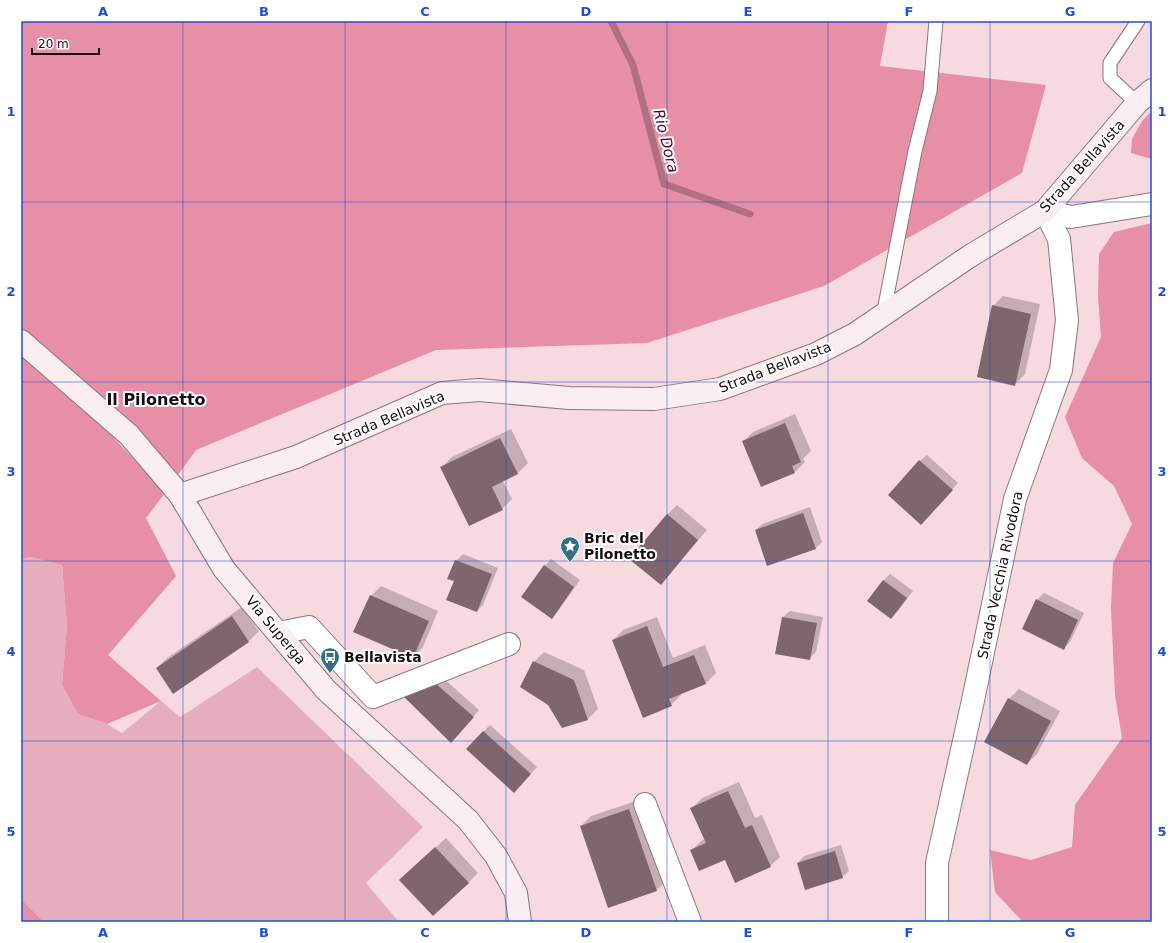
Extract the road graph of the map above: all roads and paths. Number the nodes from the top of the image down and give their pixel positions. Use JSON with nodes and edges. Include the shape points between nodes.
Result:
{"nodes":[{"id":1,"x":936,"y":21,"type":"edge"},
{"id":2,"x":1138,"y":21,"type":"edge"},
{"id":3,"x":1145,"y":96,"type":"edge"},
{"id":4,"x":1152,"y":204,"type":"edge"},
{"id":5,"x":1045,"y":211,"type":"junction"},
{"id":6,"x":883,"y":316,"type":"junction"},
{"id":7,"x":21,"y":341,"type":"edge"},
{"id":8,"x":180,"y":495,"type":"junction"},
{"id":9,"x":279,"y":633,"type":"junction"},
{"id":10,"x":509,"y":644,"type":"dead end"},
{"id":11,"x":646,"y":804,"type":"dead end"},
{"id":12,"x":520,"y":922,"type":"edge"},
{"id":13,"x":690,"y":922,"type":"edge"},
{"id":14,"x":937,"y":922,"type":"edge"}],
"edges":[{"from":1,"to":6,"type":"lane","via":[[930,91],[915,151]]},
{"from":2,"to":3,"type":"lane","via":[[1110,63],[1110,78]]},
{"from":3,"to":5,"type":"street","name":"Strada Bellavista"},
{"from":4,"to":5,"type":"street","via":[[1071,217]]},
{"from":5,"to":6,"type":"street","name":"Strada Bellavista","via":[[970,256]]},
{"from":5,"to":14,"type":"street","name":"Strada Vecchia Rivodora","via":[[1059,239],[1067,320],[1061,370],[1015,499],[937,863]]},
{"from":6,"to":8,"type":"street","name":"Strada Bellavista","via":[[816,354],[720,389],[654,399],[569,398],[479,390],[442,393],[296,457]]},
{"from":7,"to":8,"type":"street","name":"Via Superga","via":[[129,435]]},
{"from":8,"to":9,"type":"street","name":"Via Superga","via":[[224,569]]},
{"from":9,"to":10,"type":"street","via":[[309,627],[373,697]]},
{"from":9,"to":12,"type":"street","name":"Via Superga","via":[[326,690],[468,820],[496,856],[516,894]]},
{"from":11,"to":13,"type":"street"}]}
